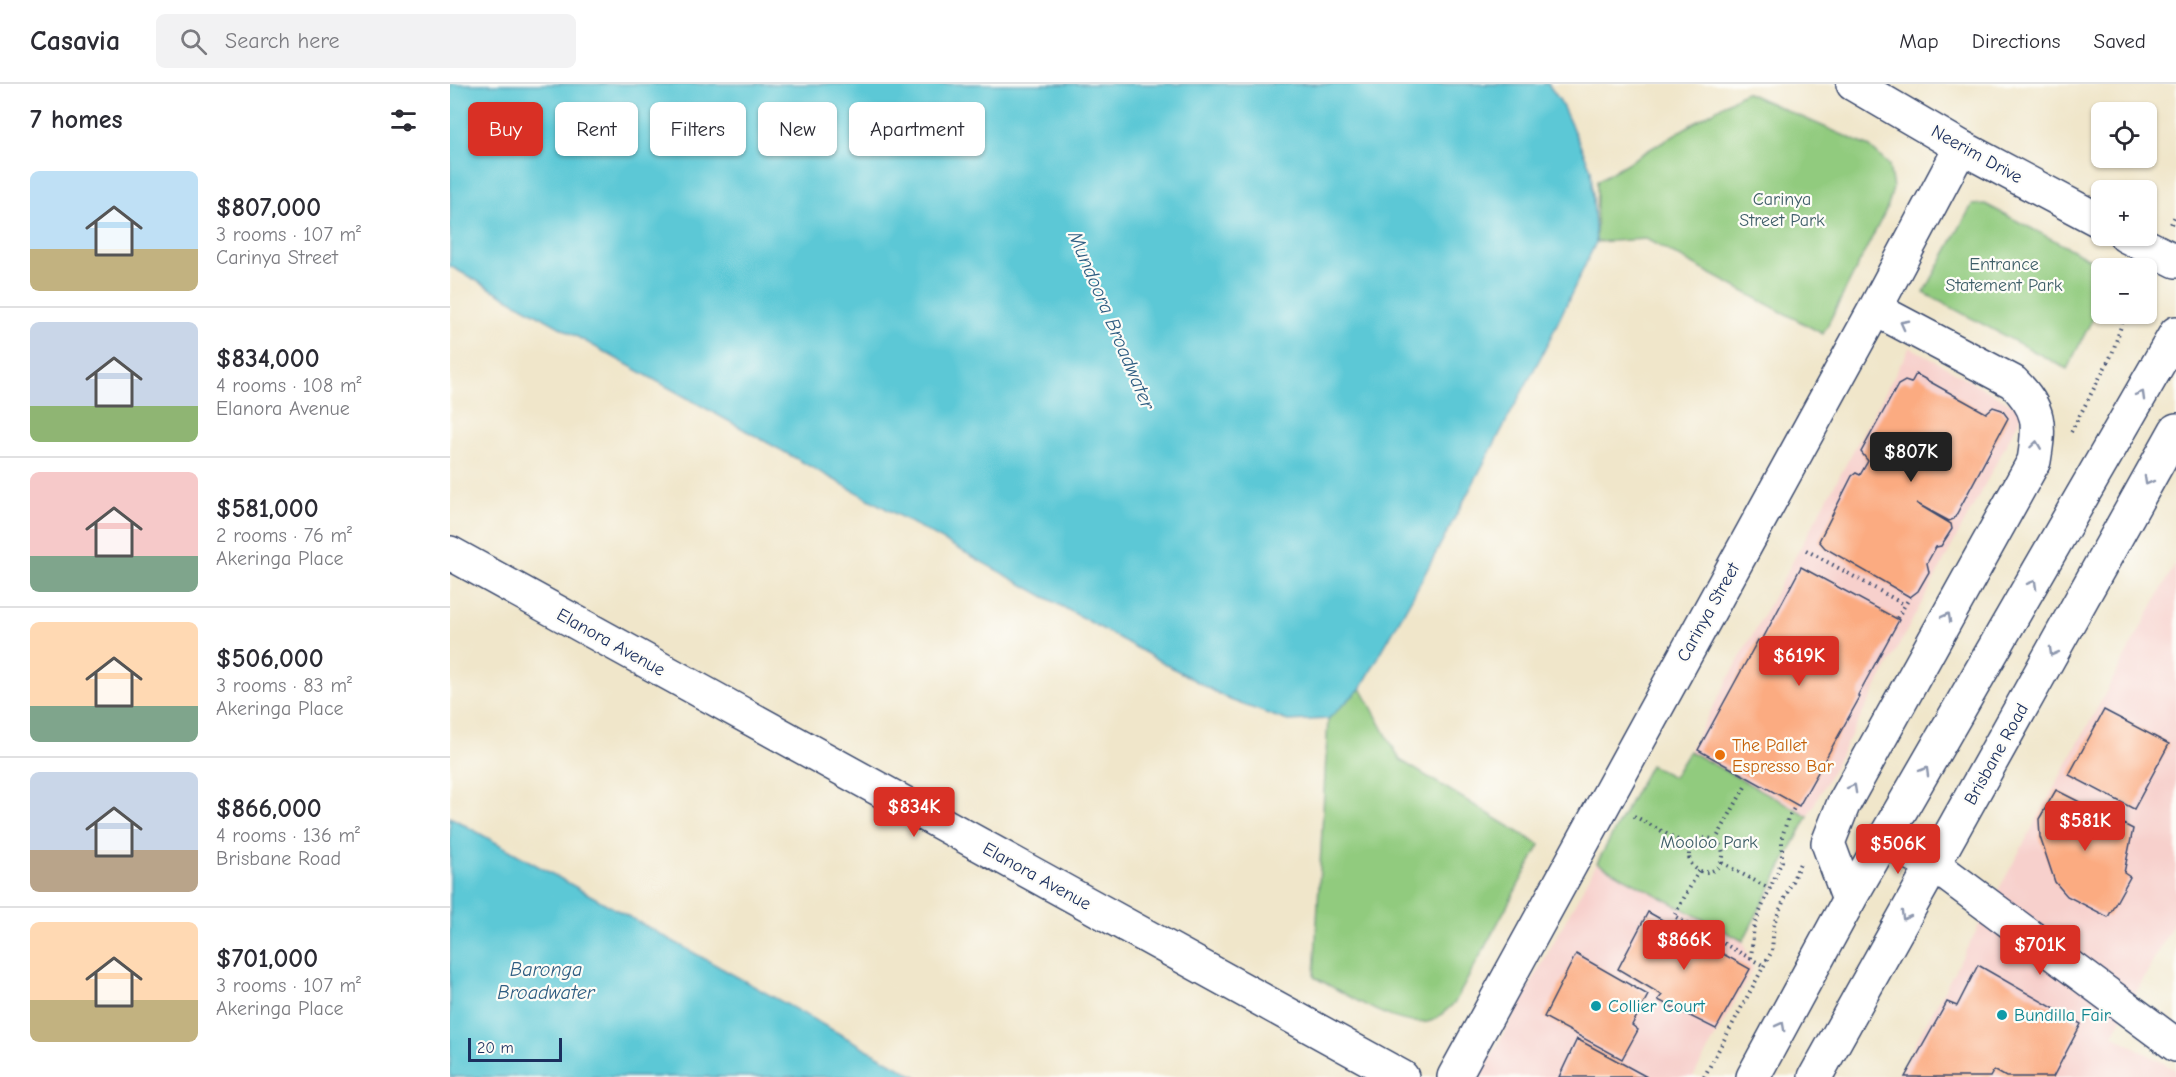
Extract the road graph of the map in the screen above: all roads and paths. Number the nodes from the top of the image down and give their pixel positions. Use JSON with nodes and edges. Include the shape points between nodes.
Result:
{"nodes":[{"id":1,"x":1853,"y":84,"type":"edge"},
{"id":2,"x":1961,"y":147,"type":"junction"},
{"id":3,"x":2091,"y":216,"type":"edge"},
{"id":4,"x":2146,"y":246,"type":"edge"},
{"id":5,"x":2176,"y":261,"type":"edge"},
{"id":6,"x":1875,"y":309,"type":"junction"},
{"id":7,"x":2176,"y":333,"type":"edge"},
{"id":8,"x":2176,"y":430,"type":"edge"},
{"id":9,"x":1806,"y":550,"type":"dead end"},
{"id":10,"x":450,"y":553,"type":"edge"},
{"id":11,"x":1911,"y":597,"type":"dead end"},
{"id":12,"x":1905,"y":605,"type":"junction"},
{"id":13,"x":1897,"y":618,"type":"dead end"},
{"id":14,"x":1746,"y":785,"type":"dead end"},
{"id":15,"x":1605,"y":801,"type":"junction"},
{"id":16,"x":1796,"y":805,"type":"dead end"},
{"id":17,"x":1885,"y":840,"type":"junction"},
{"id":18,"x":1715,"y":841,"type":"junction"},
{"id":19,"x":1691,"y":847,"type":"junction"},
{"id":20,"x":1722,"y":863,"type":"junction"},
{"id":21,"x":1934,"y":865,"type":"junction"},
{"id":22,"x":1699,"y":871,"type":"junction"},
{"id":23,"x":1770,"y":889,"type":"junction"},
{"id":24,"x":1849,"y":900,"type":"junction"},
{"id":25,"x":1751,"y":958,"type":"junction"},
{"id":26,"x":1764,"y":966,"type":"dead end"},
{"id":27,"x":2176,"y":1046,"type":"edge"},
{"id":28,"x":1402,"y":1077,"type":"edge"},
{"id":29,"x":1454,"y":1077,"type":"edge"},
{"id":30,"x":1753,"y":1077,"type":"edge"},
{"id":31,"x":1815,"y":1077,"type":"edge"}],
"edges":[{"from":1,"to":2,"type":"street","name":"Neerim Drive"},
{"from":2,"to":3,"type":"street","name":"Neerim Drive"},
{"from":2,"to":6,"type":"street","name":"Carinya Street"},
{"from":4,"to":5,"type":"street"},
{"from":6,"to":15,"type":"street","name":"Carinya Street"},
{"from":24,"to":6,"type":"street","one_way":true,"via":[[1828,843],[1843,806],[2034,461],[2038,439],[2038,422],[2029,398],[2013,382]]},
{"from":17,"to":7,"type":"street","one_way":true},
{"from":8,"to":21,"type":"street","name":"Brisbane Road","one_way":true},
{"from":9,"to":12,"type":"path"},
{"from":10,"to":28,"type":"street","name":"Elanora Avenue"},
{"from":11,"to":12,"type":"path"},
{"from":12,"to":13,"type":"path"},
{"from":14,"to":18,"type":"path"},
{"from":15,"to":19,"type":"path"},
{"from":15,"to":29,"type":"street","name":"Carinya Street"},
{"from":16,"to":23,"type":"path","via":[[1782,837],[1782,861]]},
{"from":17,"to":21,"type":"street"},
{"from":17,"to":24,"type":"street"},
{"from":18,"to":19,"type":"path","via":[[1704,837]]},
{"from":18,"to":20,"type":"path","via":[[1724,852]]},
{"from":19,"to":22,"type":"path","via":[[1690,861]]},
{"from":20,"to":22,"type":"path","via":[[1715,870]]},
{"from":20,"to":23,"type":"path"},
{"from":21,"to":27,"type":"street"},
{"from":21,"to":31,"type":"street","name":"Brisbane Road","one_way":true},
{"from":22,"to":25,"type":"path","via":[[1674,916]]},
{"from":23,"to":25,"type":"path","via":[[1754,925]]},
{"from":30,"to":24,"type":"street","one_way":true},
{"from":25,"to":26,"type":"path"}]}
